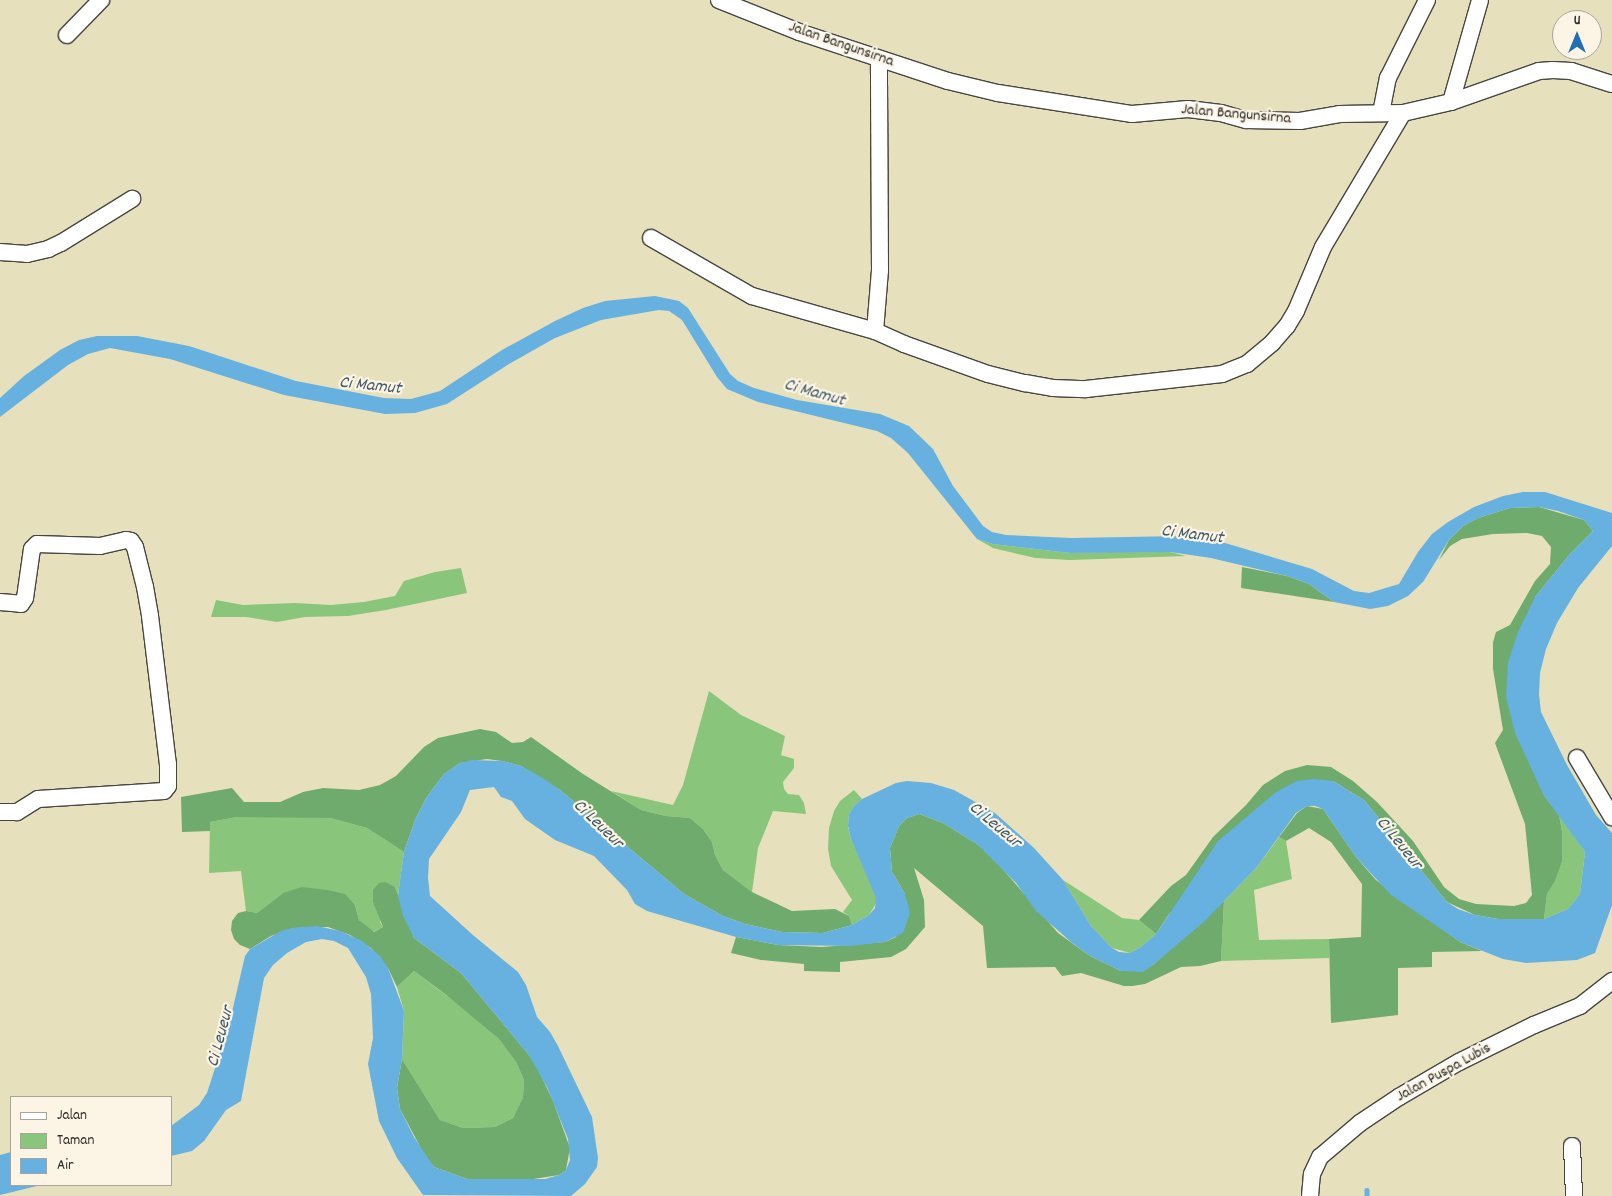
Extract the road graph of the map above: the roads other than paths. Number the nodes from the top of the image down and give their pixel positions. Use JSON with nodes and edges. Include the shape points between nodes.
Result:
{"nodes":[{"id":1,"x":102,"y":0,"type":"edge"},
{"id":2,"x":719,"y":0,"type":"edge"},
{"id":3,"x":1426,"y":0,"type":"edge"},
{"id":4,"x":1478,"y":1,"type":"edge"},
{"id":5,"x":66,"y":35,"type":"dead end"},
{"id":6,"x":879,"y":59,"type":"junction"},
{"id":7,"x":1612,"y":84,"type":"edge"},
{"id":8,"x":1451,"y":102,"type":"junction"},
{"id":9,"x":1381,"y":113,"type":"junction"},
{"id":10,"x":1403,"y":113,"type":"junction"},
{"id":11,"x":132,"y":199,"type":"dead end"},
{"id":12,"x":651,"y":238,"type":"dead end"},
{"id":13,"x":0,"y":252,"type":"edge"},
{"id":14,"x":875,"y":331,"type":"junction"},
{"id":15,"x":0,"y":602,"type":"edge"},
{"id":16,"x":1577,"y":758,"type":"dead end"},
{"id":17,"x":0,"y":812,"type":"edge"},
{"id":18,"x":1612,"y":817,"type":"edge"},
{"id":19,"x":1612,"y":981,"type":"edge"},
{"id":20,"x":1572,"y":1146,"type":"dead end"},
{"id":21,"x":1310,"y":1196,"type":"edge"},
{"id":22,"x":1574,"y":1196,"type":"edge"}],
"edges":[{"from":1,"to":5,"type":"street"},
{"from":2,"to":6,"type":"street","name":"Jalan Bangunsirna"},
{"from":3,"to":9,"type":"street","via":[[1388,78]]},
{"from":4,"to":8,"type":"street"},
{"from":6,"to":9,"type":"street","name":"Jalan Bangunsirna","via":[[972,88],[1132,114],[1188,109],[1246,120],[1300,120],[1339,114]]},
{"from":6,"to":14,"type":"street","via":[[880,270]]},
{"from":7,"to":8,"type":"street","name":"Jalan Bangunsirna","via":[[1570,71],[1540,71]]},
{"from":8,"to":10,"type":"street","name":"Jalan Bangunsirna"},
{"from":9,"to":10,"type":"street","name":"Jalan Bangunsirna"},
{"from":10,"to":14,"type":"street","via":[[1323,248],[1287,326],[1259,354],[1235,370],[1086,389],[1053,388],[988,374]]},
{"from":11,"to":13,"type":"street","via":[[61,244],[27,254]]},
{"from":12,"to":14,"type":"street","via":[[752,296]]},
{"from":15,"to":17,"type":"street","via":[[21,604],[25,598],[32,549],[37,544],[100,546],[131,541],[150,616],[168,764],[168,786],[164,791],[38,799],[17,812]]},
{"from":16,"to":18,"type":"street"},
{"from":19,"to":21,"type":"street","name":"Jalan Puspa Lubis","via":[[1580,1006],[1459,1062],[1360,1123],[1320,1157],[1312,1174]]},
{"from":20,"to":22,"type":"street"}]}
